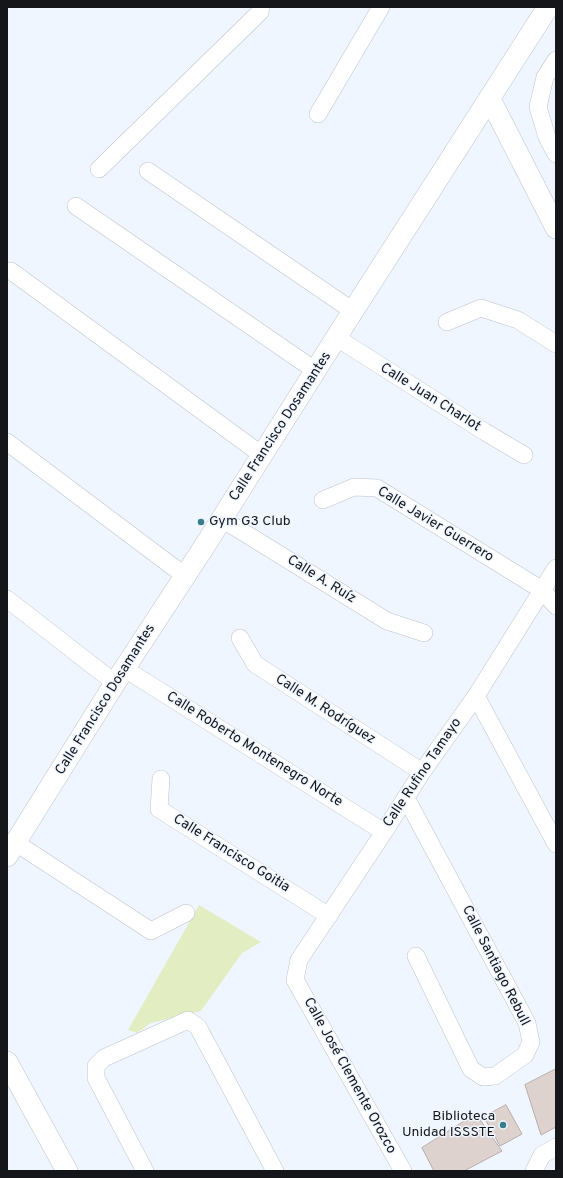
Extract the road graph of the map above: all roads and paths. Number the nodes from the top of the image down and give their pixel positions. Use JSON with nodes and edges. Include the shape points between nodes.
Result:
{"nodes":[{"id":1,"x":261,"y":7,"type":"edge"},
{"id":2,"x":381,"y":7,"type":"edge"},
{"id":3,"x":548,"y":7,"type":"edge"},
{"id":4,"x":556,"y":60,"type":"edge"},
{"id":5,"x":490,"y":99,"type":"junction"},
{"id":6,"x":318,"y":114,"type":"dead end"},
{"id":7,"x":556,"y":154,"type":"edge"},
{"id":8,"x":99,"y":169,"type":"dead end"},
{"id":9,"x":148,"y":170,"type":"dead end"},
{"id":10,"x":76,"y":206,"type":"dead end"},
{"id":11,"x":556,"y":228,"type":"edge"},
{"id":12,"x":12,"y":271,"type":"dead end"},
{"id":13,"x":353,"y":311,"type":"junction"},
{"id":14,"x":447,"y":322,"type":"dead end"},
{"id":15,"x":337,"y":338,"type":"junction"},
{"id":16,"x":556,"y":344,"type":"edge"},
{"id":17,"x":316,"y":371,"type":"junction"},
{"id":18,"x":7,"y":442,"type":"edge"},
{"id":19,"x":262,"y":455,"type":"junction"},
{"id":20,"x":524,"y":455,"type":"dead end"},
{"id":21,"x":323,"y":500,"type":"dead end"},
{"id":22,"x":222,"y":519,"type":"junction"},
{"id":23,"x":556,"y":568,"type":"edge"},
{"id":24,"x":185,"y":576,"type":"junction"},
{"id":25,"x":542,"y":590,"type":"junction"},
{"id":26,"x":7,"y":599,"type":"edge"},
{"id":27,"x":556,"y":606,"type":"edge"},
{"id":28,"x":424,"y":633,"type":"dead end"},
{"id":29,"x":240,"y":638,"type":"dead end"},
{"id":30,"x":120,"y":676,"type":"junction"},
{"id":31,"x":476,"y":696,"type":"junction"},
{"id":32,"x":422,"y":772,"type":"junction"},
{"id":33,"x":161,"y":779,"type":"dead end"},
{"id":34,"x":406,"y":798,"type":"junction"},
{"id":35,"x":384,"y":832,"type":"junction"},
{"id":36,"x":556,"y":844,"type":"edge"},
{"id":37,"x":11,"y":849,"type":"edge"},
{"id":38,"x":186,"y":913,"type":"dead end"},
{"id":39,"x":329,"y":916,"type":"junction"},
{"id":40,"x":416,"y":956,"type":"dead end"},
{"id":41,"x":295,"y":980,"type":"joint"},
{"id":42,"x":7,"y":1062,"type":"edge"},
{"id":43,"x":556,"y":1147,"type":"edge"},
{"id":44,"x":67,"y":1171,"type":"edge"},
{"id":45,"x":145,"y":1171,"type":"edge"},
{"id":46,"x":275,"y":1171,"type":"edge"},
{"id":47,"x":403,"y":1171,"type":"edge"},
{"id":48,"x":534,"y":1171,"type":"edge"}],
"edges":[{"from":1,"to":8,"type":"street","via":[[260,12]]},
{"from":2,"to":6,"type":"street"},
{"from":3,"to":5,"type":"street","name":"Calle Francisco Dosamantes"},
{"from":4,"to":7,"type":"street","via":[[545,77],[538,107],[547,137]]},
{"from":5,"to":11,"type":"street"},
{"from":5,"to":13,"type":"street","name":"Calle Francisco Dosamantes"},
{"from":9,"to":13,"type":"street"},
{"from":10,"to":17,"type":"street"},
{"from":12,"to":19,"type":"street"},
{"from":13,"to":15,"type":"street","name":"Calle Francisco Dosamantes"},
{"from":14,"to":16,"type":"street","via":[[481,308],[518,320]]},
{"from":15,"to":17,"type":"street","name":"Calle Francisco Dosamantes"},
{"from":15,"to":20,"type":"street","name":"Calle Juan Charlot"},
{"from":17,"to":19,"type":"street","name":"Calle Francisco Dosamantes"},
{"from":18,"to":24,"type":"street"},
{"from":19,"to":22,"type":"street","name":"Calle Francisco Dosamantes"},
{"from":21,"to":25,"type":"street","name":"Calle Javier Guerrero","via":[[354,487],[377,488]]},
{"from":22,"to":24,"type":"street","name":"Calle Francisco Dosamantes"},
{"from":22,"to":28,"type":"street","name":"Calle A. Ruíz","via":[[387,621]]},
{"from":23,"to":25,"type":"street","name":"Calle Rufino Tamayo"},
{"from":24,"to":30,"type":"street","name":"Calle Francisco Dosamantes"},
{"from":25,"to":27,"type":"street","name":"Calle Javier Guerrero"},
{"from":25,"to":31,"type":"street","name":"Calle Rufino Tamayo"},
{"from":26,"to":30,"type":"street","name":"Calle Roberto Montenegro Norte"},
{"from":29,"to":32,"type":"street","name":"Calle M. Rodríguez","via":[[255,664]]},
{"from":30,"to":35,"type":"street","name":"Calle Roberto Montenegro Norte"},
{"from":30,"to":37,"type":"street","name":"Calle Francisco Dosamantes"},
{"from":31,"to":32,"type":"street","name":"Calle Rufino Tamayo"},
{"from":31,"to":36,"type":"street"},
{"from":32,"to":34,"type":"street","name":"Calle Rufino Tamayo"},
{"from":33,"to":39,"type":"street","name":"Calle Francisco Goitia","via":[[159,808]]},
{"from":34,"to":35,"type":"street","name":"Calle Rufino Tamayo"},
{"from":34,"to":40,"type":"street","name":"Calle Santiago Rebull","via":[[527,1023],[531,1042],[525,1055],[495,1076],[483,1077],[471,1069]]},
{"from":35,"to":39,"type":"street","name":"Calle Rufino Tamayo"},
{"from":37,"to":38,"type":"street","via":[[151,931]]},
{"from":39,"to":41,"type":"street","name":"Calle Rufino Tamayo","via":[[299,960]]},
{"from":41,"to":47,"type":"street","name":"Calle José Clemente Orozco"},
{"from":42,"to":44,"type":"street"},
{"from":43,"to":48,"type":"street","via":[[542,1155]]},
{"from":45,"to":46,"type":"street","via":[[96,1078],[96,1066],[104,1058],[188,1020],[198,1027]]}]}
